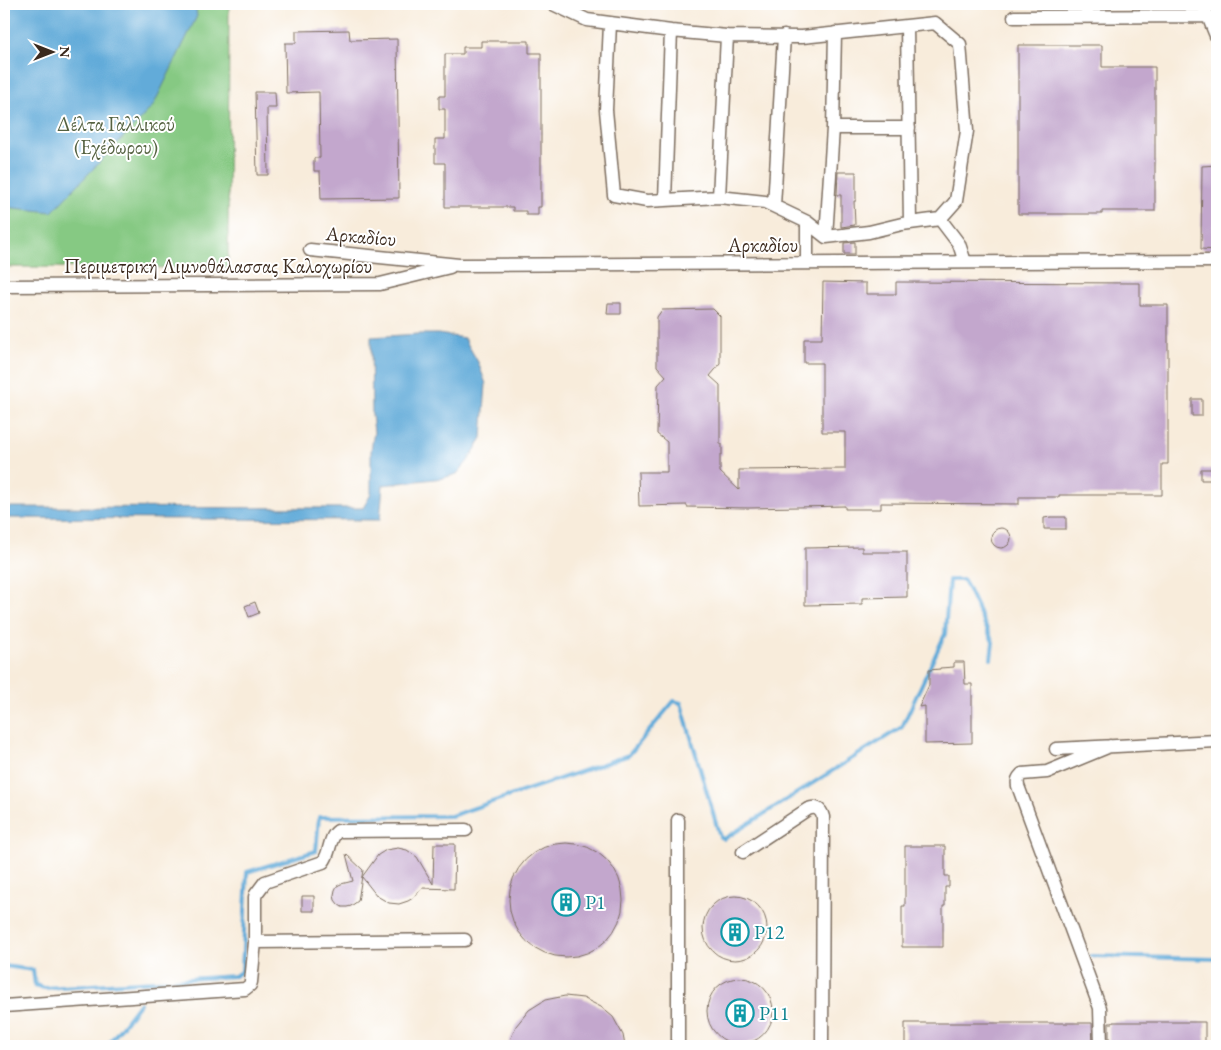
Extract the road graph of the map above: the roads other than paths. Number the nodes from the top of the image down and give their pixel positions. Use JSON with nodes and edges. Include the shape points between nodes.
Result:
{"nodes":[{"id":1,"x":553,"y":4,"type":"edge"},
{"id":2,"x":1206,"y":10,"type":"edge"},
{"id":3,"x":1014,"y":17,"type":"dead end"},
{"id":4,"x":610,"y":24,"type":"junction"},
{"id":5,"x":907,"y":26,"type":"junction"},
{"id":6,"x":671,"y":32,"type":"junction"},
{"id":7,"x":835,"y":33,"type":"junction"},
{"id":8,"x":727,"y":36,"type":"junction"},
{"id":9,"x":784,"y":36,"type":"junction"},
{"id":10,"x":1217,"y":38,"type":"edge"},
{"id":11,"x":833,"y":128,"type":"junction"},
{"id":12,"x":909,"y":128,"type":"junction"},
{"id":13,"x":719,"y":197,"type":"junction"},
{"id":14,"x":665,"y":200,"type":"junction"},
{"id":15,"x":774,"y":206,"type":"junction"},
{"id":16,"x":940,"y":220,"type":"junction"},
{"id":17,"x":807,"y":222,"type":"junction"},
{"id":18,"x":910,"y":223,"type":"junction"},
{"id":19,"x":826,"y":237,"type":"junction"},
{"id":20,"x":310,"y":250,"type":"dead end"},
{"id":21,"x":965,"y":262,"type":"junction"},
{"id":22,"x":1217,"y":262,"type":"edge"},
{"id":23,"x":807,"y":263,"type":"junction"},
{"id":24,"x":460,"y":265,"type":"junction"},
{"id":25,"x":4,"y":286,"type":"edge"},
{"id":26,"x":1217,"y":741,"type":"edge"},
{"id":27,"x":1110,"y":746,"type":"junction"},
{"id":28,"x":1056,"y":749,"type":"dead end"},
{"id":29,"x":678,"y":820,"type":"dead end"},
{"id":30,"x":466,"y":830,"type":"dead end"},
{"id":31,"x":743,"y":852,"type":"dead end"},
{"id":32,"x":465,"y":940,"type":"dead end"},
{"id":33,"x":255,"y":942,"type":"junction"},
{"id":34,"x":4,"y":1006,"type":"edge"},
{"id":35,"x":678,"y":1046,"type":"edge"},
{"id":36,"x":822,"y":1046,"type":"edge"},
{"id":37,"x":1101,"y":1046,"type":"edge"}],
"edges":[{"from":1,"to":4,"type":"street","via":[[587,20]]},
{"from":2,"to":3,"type":"street"},
{"from":2,"to":10,"type":"street"},
{"from":4,"to":6,"type":"street"},
{"from":4,"to":14,"type":"street","via":[[606,110],[614,195],[647,201]]},
{"from":5,"to":7,"type":"street"},
{"from":5,"to":12,"type":"street"},
{"from":5,"to":16,"type":"street","via":[[935,23],[960,44],[967,131],[956,202]]},
{"from":6,"to":8,"type":"street"},
{"from":6,"to":14,"type":"street"},
{"from":7,"to":9,"type":"street"},
{"from":7,"to":11,"type":"street"},
{"from":8,"to":9,"type":"street"},
{"from":8,"to":13,"type":"street"},
{"from":9,"to":15,"type":"street"},
{"from":11,"to":12,"type":"street"},
{"from":11,"to":19,"type":"street"},
{"from":12,"to":18,"type":"street"},
{"from":13,"to":14,"type":"street"},
{"from":13,"to":15,"type":"street"},
{"from":15,"to":17,"type":"street"},
{"from":16,"to":18,"type":"street"},
{"from":16,"to":21,"type":"street","via":[[959,244]]},
{"from":17,"to":19,"type":"street"},
{"from":17,"to":23,"type":"street"},
{"from":18,"to":19,"type":"street"},
{"from":20,"to":24,"type":"street","name":"Αρκαδίου"},
{"from":21,"to":22,"type":"street","name":"Αρκαδίου"},
{"from":21,"to":23,"type":"street","name":"Αρκαδίου"},
{"from":23,"to":24,"type":"street","name":"Αρκαδίου"},
{"from":24,"to":25,"type":"street","name":"Περιμετρική Λιμνοθάλασσας Καλοχωρίου","via":[[380,284]]},
{"from":26,"to":27,"type":"street"},
{"from":27,"to":28,"type":"street"},
{"from":27,"to":37,"type":"street","via":[[1047,772],[1022,774],[1017,781],[1100,1008]]},
{"from":29,"to":35,"type":"street"},
{"from":30,"to":33,"type":"street","via":[[336,833],[323,862],[262,885],[255,897]]},
{"from":31,"to":36,"type":"street","via":[[808,809],[818,808],[821,812]]},
{"from":32,"to":33,"type":"street"},
{"from":33,"to":34,"type":"street","via":[[251,982],[245,990]]}]}
